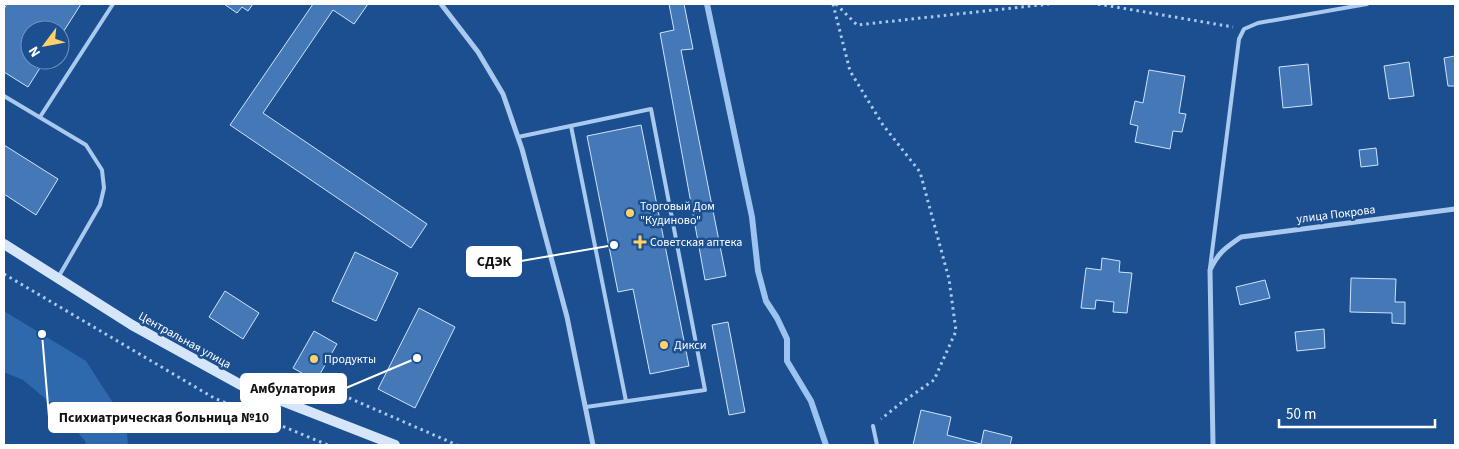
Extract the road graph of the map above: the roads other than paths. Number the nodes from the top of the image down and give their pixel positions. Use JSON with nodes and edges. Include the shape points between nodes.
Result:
{"nodes":[{"id":1,"x":113,"y":4,"type":"edge"},
{"id":2,"x":441,"y":4,"type":"edge"},
{"id":3,"x":1367,"y":4,"type":"edge"},
{"id":4,"x":4,"y":96,"type":"edge"},
{"id":5,"x":40,"y":117,"type":"junction"},
{"id":6,"x":570,"y":126,"type":"junction"},
{"id":7,"x":518,"y":137,"type":"junction"},
{"id":8,"x":1455,"y":209,"type":"edge"},
{"id":9,"x":4,"y":244,"type":"edge"},
{"id":10,"x":1210,"y":270,"type":"junction"},
{"id":11,"x":58,"y":278,"type":"junction"},
{"id":12,"x":626,"y":401,"type":"junction"},
{"id":13,"x":586,"y":407,"type":"junction"},
{"id":14,"x":873,"y":426,"type":"road end"},
{"id":15,"x":395,"y":445,"type":"edge"},
{"id":16,"x":593,"y":445,"type":"edge"},
{"id":17,"x":877,"y":445,"type":"edge"},
{"id":18,"x":1213,"y":445,"type":"edge"}],
"edges":[{"from":1,"to":5,"type":"lane"},
{"from":2,"to":7,"type":"street","via":[[478,52],[503,94]]},
{"from":3,"to":10,"type":"lane","via":[[1258,23],[1244,30],[1239,39]]},
{"from":4,"to":5,"type":"lane"},
{"from":5,"to":11,"type":"lane","via":[[86,144],[102,170],[104,188],[100,206]]},
{"from":6,"to":7,"type":"lane"},
{"from":6,"to":12,"type":"lane"},
{"from":6,"to":12,"type":"lane","via":[[651,109],[705,390]]},
{"from":7,"to":13,"type":"street","via":[[567,317]]},
{"from":8,"to":10,"type":"street","name":"улица Покрова","via":[[1241,237],[1216,257]]},
{"from":9,"to":11,"type":"main road","name":"Центральная улица"},
{"from":10,"to":18,"type":"street"},
{"from":11,"to":15,"type":"main road","name":"Центральная улица","via":[[132,325],[241,385]]},
{"from":12,"to":13,"type":"lane"},
{"from":13,"to":16,"type":"street"},
{"from":14,"to":17,"type":"lane"}]}
